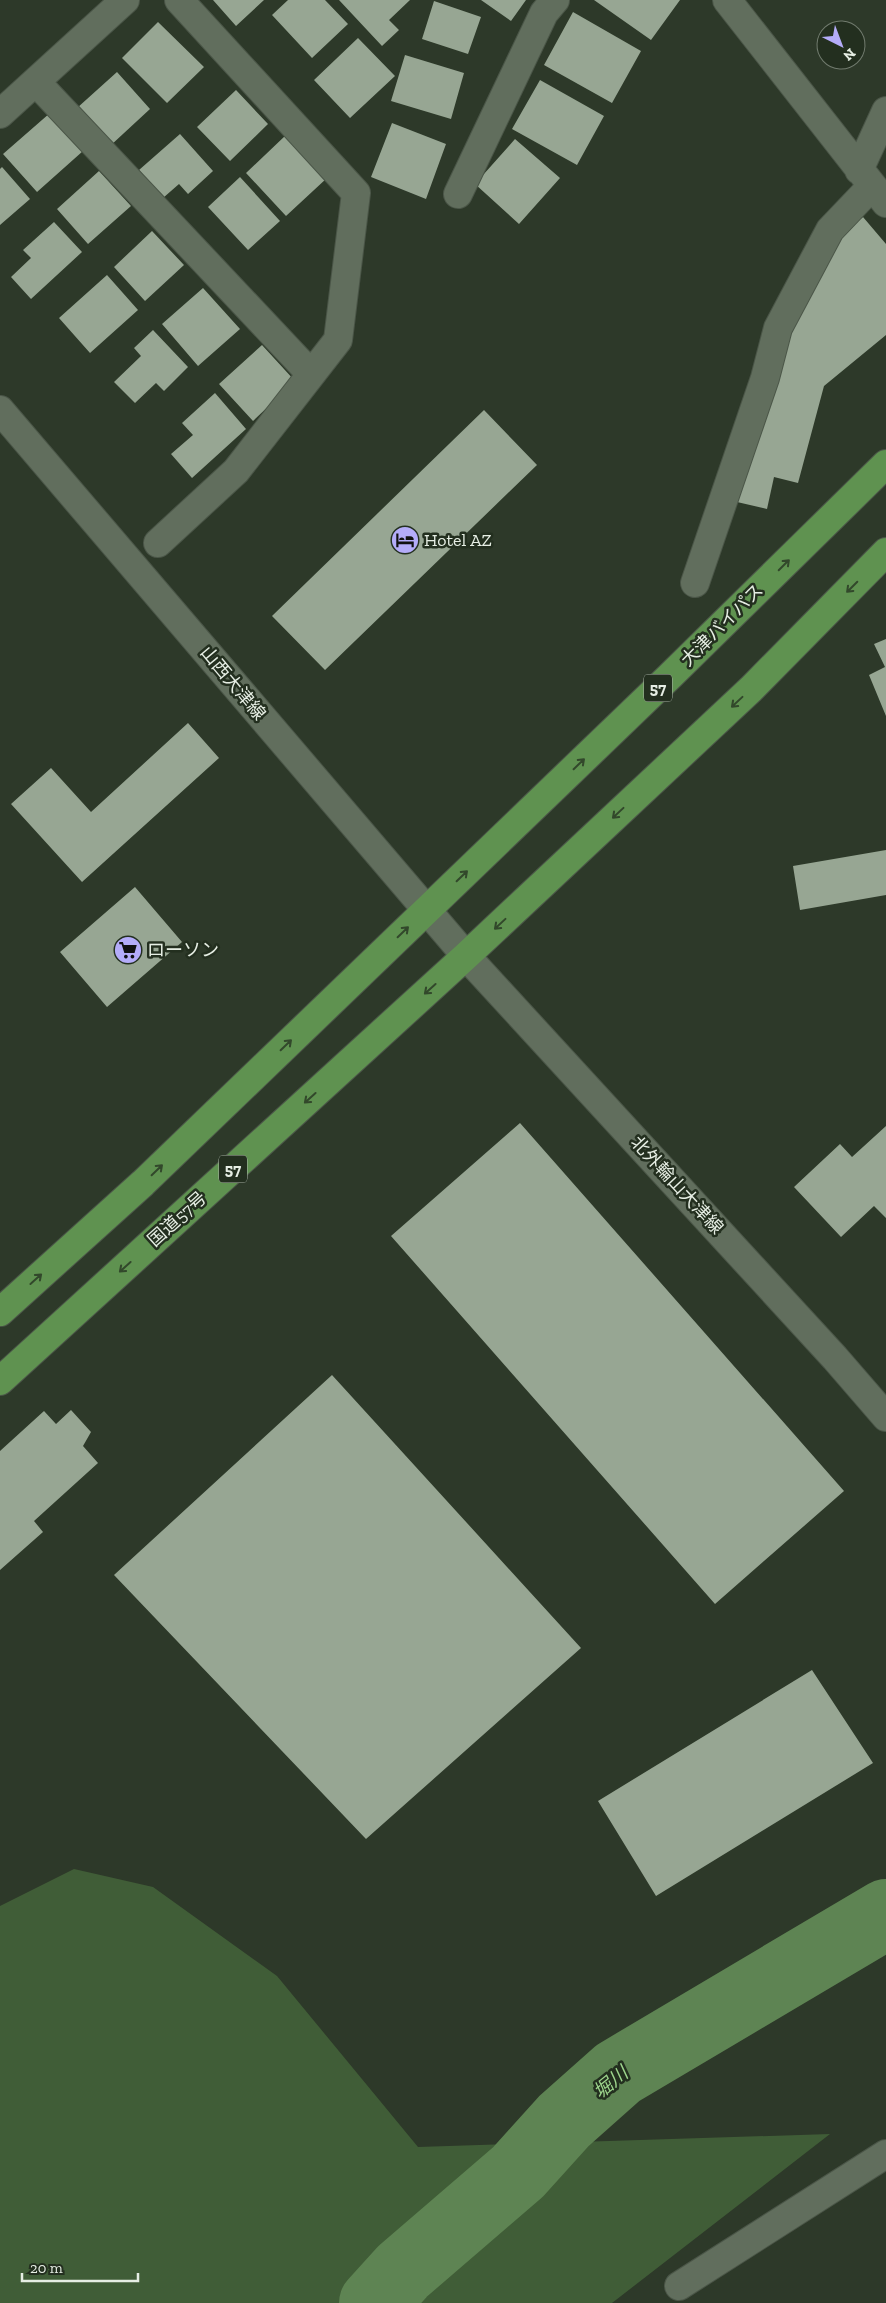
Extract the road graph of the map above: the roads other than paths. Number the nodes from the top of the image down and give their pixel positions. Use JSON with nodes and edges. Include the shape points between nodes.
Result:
{"nodes":[{"id":1,"x":125,"y":0,"type":"edge"},
{"id":2,"x":179,"y":0,"type":"edge"},
{"id":3,"x":554,"y":0,"type":"edge"},
{"id":4,"x":727,"y":0,"type":"edge"},
{"id":5,"x":36,"y":83,"type":"junction"},
{"id":6,"x":886,"y":111,"type":"edge"},
{"id":7,"x":0,"y":114,"type":"edge"},
{"id":8,"x":873,"y":187,"type":"edge"},
{"id":9,"x":458,"y":194,"type":"dead end"},
{"id":10,"x":310,"y":374,"type":"junction"},
{"id":11,"x":0,"y":410,"type":"edge"},
{"id":12,"x":886,"y":464,"type":"edge"},
{"id":13,"x":158,"y":543,"type":"dead end"},
{"id":14,"x":886,"y":552,"type":"edge"},
{"id":15,"x":695,"y":583,"type":"dead end"},
{"id":16,"x":427,"y":910,"type":"junction"},
{"id":17,"x":466,"y":956,"type":"junction"},
{"id":18,"x":0,"y":1312,"type":"edge"},
{"id":19,"x":0,"y":1381,"type":"edge"},
{"id":20,"x":886,"y":1417,"type":"edge"},
{"id":21,"x":886,"y":2154,"type":"edge"},
{"id":22,"x":678,"y":2286,"type":"dead end"}],
"edges":[{"from":1,"to":5,"type":"street"},
{"from":2,"to":10,"type":"street","via":[[356,193],[338,340]]},
{"from":3,"to":9,"type":"street","via":[[544,13]]},
{"from":4,"to":8,"type":"street"},
{"from":5,"to":7,"type":"street"},
{"from":5,"to":10,"type":"street"},
{"from":6,"to":8,"type":"street"},
{"from":8,"to":15,"type":"street","via":[[830,230],[778,328],[765,378]]},
{"from":10,"to":13,"type":"street","via":[[236,471]]},
{"from":11,"to":16,"type":"street","name":"山西大津線"},
{"from":16,"to":12,"type":"highway","name":"大津バイパス","number":"57","one_way":true},
{"from":14,"to":17,"type":"highway","number":"57","one_way":true,"via":[[751,689]]},
{"from":16,"to":17,"type":"street","name":"山西大津線"},
{"from":18,"to":16,"type":"highway","number":"57","one_way":true,"via":[[143,1183]]},
{"from":17,"to":19,"type":"highway","name":"国道57号","number":"57","one_way":true},
{"from":17,"to":20,"type":"street","name":"北外輪山大津線","via":[[836,1358]]},
{"from":21,"to":22,"type":"street"}]}
